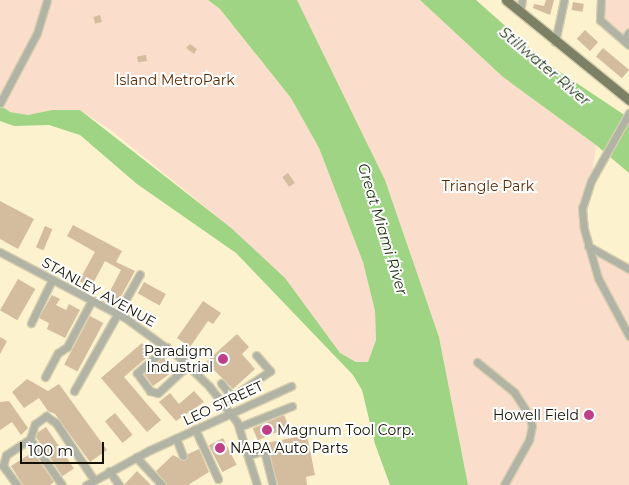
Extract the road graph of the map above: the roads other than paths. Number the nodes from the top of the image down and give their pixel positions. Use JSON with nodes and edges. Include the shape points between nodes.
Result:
{"nodes":[{"id":1,"x":47,"y":0,"type":"edge"},
{"id":2,"x":506,"y":0,"type":"edge"},
{"id":3,"x":522,"y":0,"type":"edge"},
{"id":4,"x":564,"y":0,"type":"edge"},
{"id":5,"x":601,"y":0,"type":"edge"},
{"id":6,"x":520,"y":12,"type":"junction"},
{"id":7,"x":629,"y":32,"type":"edge"},
{"id":8,"x":555,"y":42,"type":"junction"},
{"id":9,"x":626,"y":43,"type":"edge"},
{"id":10,"x":2,"y":99,"type":"edge"},
{"id":11,"x":629,"y":100,"type":"edge"},
{"id":12,"x":629,"y":113,"type":"edge"},
{"id":13,"x":588,"y":246,"type":"junction"},
{"id":14,"x":0,"y":252,"type":"edge"},
{"id":15,"x":629,"y":269,"type":"edge"},
{"id":16,"x":140,"y":274,"type":"dead end"},
{"id":17,"x":52,"y":280,"type":"junction"},
{"id":18,"x":92,"y":300,"type":"junction"},
{"id":19,"x":118,"y":314,"type":"junction"},
{"id":20,"x":31,"y":323,"type":"dead end"},
{"id":21,"x":629,"y":336,"type":"edge"},
{"id":22,"x":167,"y":347,"type":"junction"},
{"id":23,"x":256,"y":355,"type":"dead end"},
{"id":24,"x":477,"y":362,"type":"dead end"},
{"id":25,"x":188,"y":365,"type":"junction"},
{"id":26,"x":44,"y":377,"type":"dead end"},
{"id":27,"x":221,"y":383,"type":"dead end"},
{"id":28,"x":291,"y":386,"type":"dead end"},
{"id":29,"x":74,"y":391,"type":"dead end"},
{"id":30,"x":232,"y":397,"type":"junction"},
{"id":31,"x":223,"y":403,"type":"junction"},
{"id":32,"x":292,"y":406,"type":"dead end"},
{"id":33,"x":230,"y":413,"type":"junction"},
{"id":34,"x":240,"y":427,"type":"junction"},
{"id":35,"x":195,"y":429,"type":"junction"},
{"id":36,"x":176,"y":438,"type":"junction"},
{"id":37,"x":30,"y":439,"type":"junction"},
{"id":38,"x":250,"y":455,"type":"junction"},
{"id":39,"x":183,"y":456,"type":"dead end"},
{"id":40,"x":136,"y":457,"type":"junction"},
{"id":41,"x":109,"y":471,"type":"junction"},
{"id":42,"x":94,"y":480,"type":"junction"},
{"id":43,"x":218,"y":480,"type":"dead end"},
{"id":44,"x":16,"y":485,"type":"edge"},
{"id":45,"x":62,"y":485,"type":"edge"},
{"id":46,"x":86,"y":485,"type":"edge"},
{"id":47,"x":119,"y":485,"type":"edge"},
{"id":48,"x":162,"y":485,"type":"edge"},
{"id":49,"x":257,"y":485,"type":"edge"},
{"id":50,"x":273,"y":485,"type":"edge"},
{"id":51,"x":504,"y":485,"type":"edge"}],
"edges":[{"from":1,"to":10,"type":"street","via":[[37,32]]},
{"from":2,"to":6,"type":"main road"},
{"from":3,"to":6,"type":"street"},
{"from":4,"to":8,"type":"street"},
{"from":5,"to":9,"type":"street","via":[[600,20]]},
{"from":6,"to":8,"type":"main road"},
{"from":7,"to":9,"type":"street"},
{"from":8,"to":11,"type":"main road"},
{"from":12,"to":13,"type":"street","via":[[591,181],[582,208]]},
{"from":13,"to":15,"type":"street"},
{"from":13,"to":21,"type":"street","via":[[601,286]]},
{"from":14,"to":17,"type":"street","name":"STANLEY AVENUE"},
{"from":16,"to":19,"type":"street"},
{"from":17,"to":18,"type":"street","name":"STANLEY AVENUE"},
{"from":17,"to":20,"type":"street"},
{"from":18,"to":19,"type":"street","name":"STANLEY AVENUE"},
{"from":18,"to":26,"type":"street","via":[[67,347],[58,354]]},
{"from":19,"to":22,"type":"street","name":"STANLEY AVENUE"},
{"from":19,"to":29,"type":"street"},
{"from":22,"to":25,"type":"street","name":"STANLEY AVENUE"},
{"from":22,"to":25,"type":"street","via":[[137,373],[150,391],[158,393]]},
{"from":23,"to":30,"type":"street","via":[[270,371]]},
{"from":24,"to":51,"type":"street","via":[[514,392],[530,414],[532,426],[528,440]]},
{"from":25,"to":31,"type":"street","name":"STANLEY AVENUE"},
{"from":27,"to":30,"type":"street"},
{"from":28,"to":33,"type":"street","name":"LEO STREET"},
{"from":30,"to":31,"type":"street"},
{"from":31,"to":33,"type":"street","name":"STANLEY AVENUE"},
{"from":32,"to":34,"type":"street"},
{"from":33,"to":34,"type":"street","name":"STANLEY AVENUE"},
{"from":33,"to":35,"type":"street","name":"LEO STREET"},
{"from":34,"to":38,"type":"street","name":"STANLEY AVENUE"},
{"from":35,"to":36,"type":"street","name":"LEO STREET"},
{"from":35,"to":43,"type":"street"},
{"from":36,"to":39,"type":"street"},
{"from":36,"to":40,"type":"street","name":"LEO STREET"},
{"from":37,"to":42,"type":"street","via":[[35,424],[46,416],[51,418]]},
{"from":37,"to":44,"type":"street","via":[[6,455],[3,466]]},
{"from":37,"to":45,"type":"street"},
{"from":38,"to":49,"type":"street","name":"STANLEY AVENUE"},
{"from":38,"to":50,"type":"street","via":[[264,450]]},
{"from":40,"to":41,"type":"street","name":"LEO STREET"},
{"from":40,"to":48,"type":"street"},
{"from":41,"to":42,"type":"street","name":"LEO STREET"},
{"from":41,"to":47,"type":"street"},
{"from":42,"to":46,"type":"street","name":"LEO STREET"}]}
